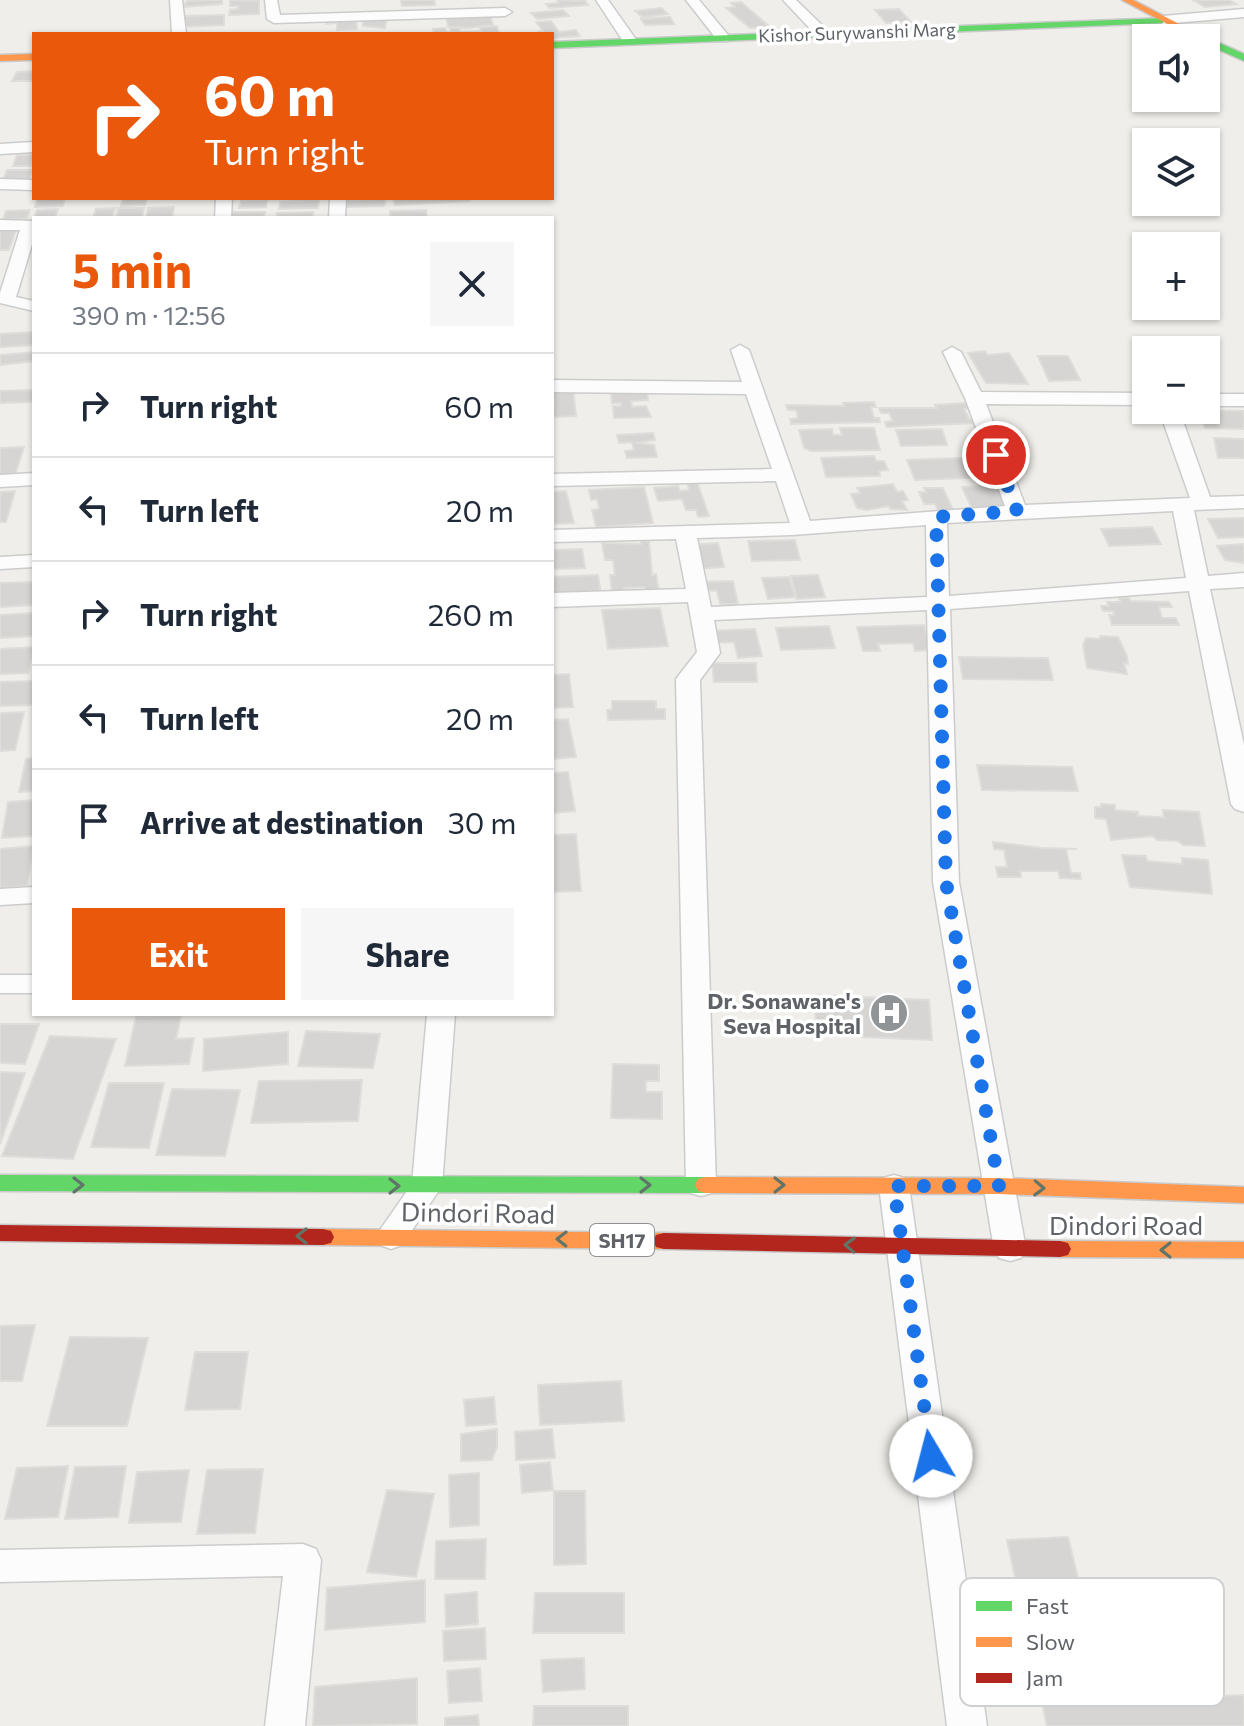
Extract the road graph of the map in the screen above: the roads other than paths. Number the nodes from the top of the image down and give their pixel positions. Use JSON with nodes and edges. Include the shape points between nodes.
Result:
{"nodes":[{"id":1,"x":176,"y":0,"type":"edge"},
{"id":2,"x":271,"y":0,"type":"edge"},
{"id":3,"x":496,"y":0,"type":"edge"},
{"id":4,"x":602,"y":0,"type":"edge"},
{"id":5,"x":692,"y":0,"type":"edge"},
{"id":6,"x":789,"y":0,"type":"edge"},
{"id":7,"x":1126,"y":0,"type":"edge"},
{"id":8,"x":1244,"y":13,"type":"edge"},
{"id":9,"x":1163,"y":20,"type":"junction"},
{"id":10,"x":1171,"y":24,"type":"edge"},
{"id":11,"x":179,"y":32,"type":"edge"},
{"id":12,"x":822,"y":33,"type":"junction"},
{"id":13,"x":723,"y":38,"type":"junction"},
{"id":14,"x":630,"y":41,"type":"junction"},
{"id":15,"x":554,"y":45,"type":"edge"},
{"id":16,"x":1220,"y":47,"type":"edge"},
{"id":17,"x":32,"y":57,"type":"edge"},
{"id":18,"x":0,"y":58,"type":"edge"},
{"id":19,"x":1244,"y":58,"type":"edge"},
{"id":20,"x":32,"y":147,"type":"edge"},
{"id":21,"x":0,"y":149,"type":"edge"},
{"id":22,"x":0,"y":184,"type":"edge"},
{"id":23,"x":32,"y":185,"type":"edge"},
{"id":24,"x":0,"y":225,"type":"edge"},
{"id":25,"x":32,"y":225,"type":"edge"},
{"id":26,"x":4,"y":298,"type":"edge"},
{"id":27,"x":32,"y":306,"type":"edge"},
{"id":28,"x":740,"y":350,"type":"dead end"},
{"id":29,"x":952,"y":352,"type":"dead end"},
{"id":30,"x":554,"y":386,"type":"edge"},
{"id":31,"x":753,"y":388,"type":"junction"},
{"id":32,"x":974,"y":398,"type":"junction"},
{"id":33,"x":1132,"y":399,"type":"edge"},
{"id":34,"x":1220,"y":400,"type":"edge"},
{"id":35,"x":1244,"y":400,"type":"edge"},
{"id":36,"x":1172,"y":424,"type":"edge"},
{"id":37,"x":783,"y":475,"type":"junction"},
{"id":38,"x":32,"y":479,"type":"edge"},
{"id":39,"x":554,"y":480,"type":"edge"},
{"id":40,"x":0,"y":481,"type":"edge"},
{"id":41,"x":1244,"y":502,"type":"edge"},
{"id":42,"x":1192,"y":504,"type":"junction"},
{"id":43,"x":1017,"y":511,"type":"junction"},
{"id":44,"x":936,"y":517,"type":"junction"},
{"id":45,"x":802,"y":528,"type":"junction"},
{"id":46,"x":685,"y":530,"type":"junction"},
{"id":47,"x":554,"y":536,"type":"edge"},
{"id":48,"x":32,"y":561,"type":"edge"},
{"id":49,"x":0,"y":563,"type":"edge"},
{"id":50,"x":1244,"y":580,"type":"edge"},
{"id":51,"x":1198,"y":584,"type":"junction"},
{"id":52,"x":554,"y":600,"type":"edge"},
{"id":53,"x":938,"y":603,"type":"junction"},
{"id":54,"x":700,"y":605,"type":"junction"},
{"id":55,"x":1244,"y":804,"type":"edge"},
{"id":56,"x":32,"y":895,"type":"edge"},
{"id":57,"x":0,"y":897,"type":"edge"},
{"id":58,"x":0,"y":984,"type":"edge"},
{"id":59,"x":32,"y":984,"type":"edge"},
{"id":60,"x":441,"y":1016,"type":"edge"},
{"id":61,"x":0,"y":1183,"type":"edge"},
{"id":62,"x":701,"y":1185,"type":"junction"},
{"id":63,"x":427,"y":1186,"type":"junction"},
{"id":64,"x":894,"y":1186,"type":"junction"},
{"id":65,"x":999,"y":1186,"type":"junction"},
{"id":66,"x":1244,"y":1195,"type":"edge"},
{"id":67,"x":0,"y":1233,"type":"edge"},
{"id":68,"x":391,"y":1237,"type":"junction"},
{"id":69,"x":903,"y":1246,"type":"junction"},
{"id":70,"x":1010,"y":1249,"type":"junction"},
{"id":71,"x":1244,"y":1250,"type":"edge"},
{"id":72,"x":0,"y":1566,"type":"edge"},
{"id":73,"x":960,"y":1674,"type":"edge"},
{"id":74,"x":964,"y":1706,"type":"edge"},
{"id":75,"x":285,"y":1726,"type":"edge"},
{"id":76,"x":967,"y":1726,"type":"edge"}],
"edges":[{"from":1,"to":11,"type":"street"},
{"from":2,"to":3,"type":"street","via":[[274,19],[507,18]]},
{"from":4,"to":14,"type":"street"},
{"from":5,"to":13,"type":"street"},
{"from":6,"to":12,"type":"street"},
{"from":7,"to":9,"type":"main road"},
{"from":8,"to":9,"type":"street"},
{"from":9,"to":10,"type":"main road"},
{"from":9,"to":12,"type":"main road","name":"Kishor Surywanshi Marg"},
{"from":12,"to":13,"type":"main road","name":"Kishor Surywanshi Marg"},
{"from":13,"to":14,"type":"main road","name":"Kishor Surywanshi Marg"},
{"from":14,"to":15,"type":"main road","name":"Kishor Surywanshi Marg"},
{"from":16,"to":19,"type":"main road"},
{"from":17,"to":18,"type":"main road"},
{"from":20,"to":21,"type":"street"},
{"from":22,"to":23,"type":"street"},
{"from":24,"to":25,"type":"street"},
{"from":25,"to":26,"type":"street"},
{"from":26,"to":27,"type":"street"},
{"from":28,"to":31,"type":"street"},
{"from":29,"to":32,"type":"street"},
{"from":30,"to":31,"type":"street"},
{"from":31,"to":37,"type":"street"},
{"from":32,"to":33,"type":"street"},
{"from":32,"to":43,"type":"street"},
{"from":34,"to":35,"type":"street"},
{"from":36,"to":42,"type":"street"},
{"from":37,"to":39,"type":"street"},
{"from":37,"to":45,"type":"street"},
{"from":38,"to":40,"type":"street"},
{"from":41,"to":42,"type":"street"},
{"from":42,"to":43,"type":"street"},
{"from":42,"to":51,"type":"street"},
{"from":43,"to":44,"type":"street"},
{"from":44,"to":45,"type":"street"},
{"from":44,"to":53,"type":"street"},
{"from":45,"to":46,"type":"street"},
{"from":46,"to":47,"type":"street"},
{"from":46,"to":54,"type":"street"},
{"from":48,"to":49,"type":"street"},
{"from":50,"to":51,"type":"street"},
{"from":51,"to":53,"type":"street"},
{"from":51,"to":55,"type":"street"},
{"from":52,"to":54,"type":"street"},
{"from":53,"to":54,"type":"street"},
{"from":53,"to":65,"type":"street","via":[[946,882]]},
{"from":54,"to":62,"type":"street","via":[[709,653],[688,679]]},
{"from":56,"to":57,"type":"street"},
{"from":58,"to":59,"type":"street"},
{"from":60,"to":63,"type":"street"},
{"from":61,"to":63,"type":"main road","one_way":true},
{"from":63,"to":62,"type":"main road","one_way":true},
{"from":62,"to":64,"type":"main road","one_way":true},
{"from":63,"to":68,"type":"street"},
{"from":64,"to":65,"type":"main road"},
{"from":64,"to":69,"type":"street"},
{"from":65,"to":66,"type":"main road","one_way":true},
{"from":65,"to":70,"type":"street"},
{"from":68,"to":67,"type":"main road","name":"Dindori Road","number":"SH17","one_way":true},
{"from":69,"to":68,"type":"main road","name":"Dindori Road","number":"SH17","one_way":true},
{"from":69,"to":70,"type":"main road","name":"Dindori Road","number":"SH17"},
{"from":69,"to":73,"type":"street"},
{"from":71,"to":70,"type":"main road","name":"Dindori Road","number":"SH17","one_way":true},
{"from":72,"to":75,"type":"street","via":[[303,1560]]},
{"from":74,"to":76,"type":"street"}]}
